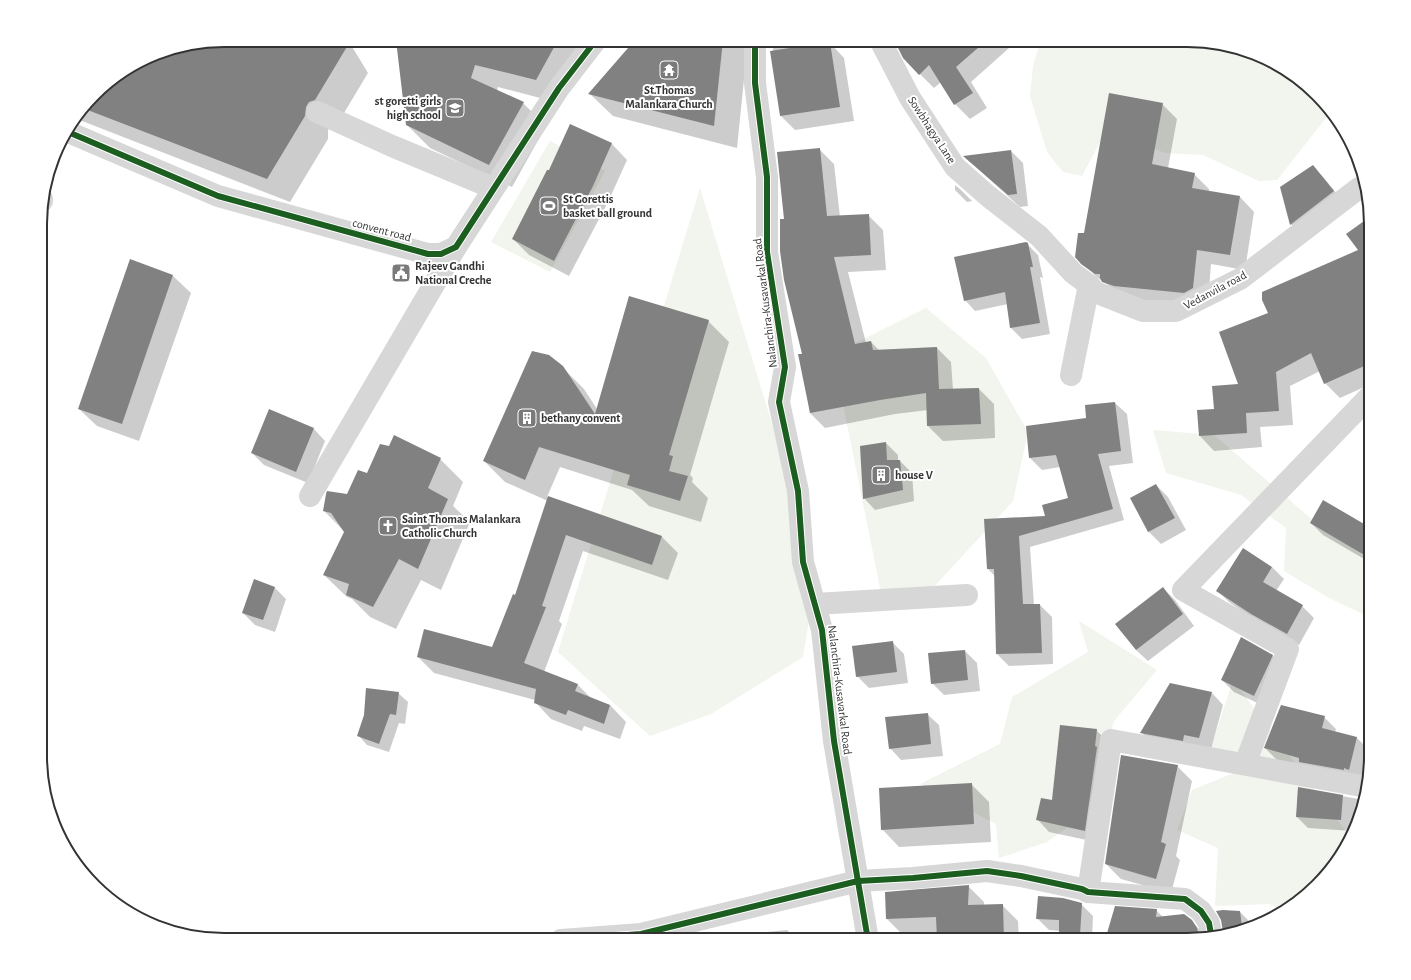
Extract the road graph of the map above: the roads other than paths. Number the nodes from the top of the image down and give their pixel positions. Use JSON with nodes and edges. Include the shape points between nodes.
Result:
{"nodes":[{"id":1,"x":591,"y":47,"type":"edge"},
{"id":2,"x":756,"y":47,"type":"edge"},
{"id":3,"x":884,"y":47,"type":"edge"},
{"id":4,"x":317,"y":112,"type":"dead end"},
{"id":5,"x":72,"y":134,"type":"edge"},
{"id":6,"x":1360,"y":186,"type":"edge"},
{"id":7,"x":494,"y":188,"type":"junction"},
{"id":8,"x":456,"y":247,"type":"junction"},
{"id":9,"x":1092,"y":288,"type":"junction"},
{"id":10,"x":1071,"y":375,"type":"dead end"},
{"id":11,"x":1364,"y":402,"type":"edge"},
{"id":12,"x":310,"y":496,"type":"dead end"},
{"id":13,"x":967,"y":595,"type":"dead end"},
{"id":14,"x":815,"y":604,"type":"junction"},
{"id":15,"x":1245,"y":764,"type":"junction"},
{"id":16,"x":1361,"y":786,"type":"edge"},
{"id":17,"x":858,"y":881,"type":"junction"},
{"id":18,"x":1088,"y":892,"type":"junction"},
{"id":19,"x":1210,"y":931,"type":"edge"},
{"id":20,"x":645,"y":933,"type":"edge"},
{"id":21,"x":867,"y":933,"type":"edge"}],
"edges":[{"from":1,"to":7,"type":"street","via":[[559,88]]},
{"from":2,"to":14,"type":"street","name":"Nalanchira-Kusavarkal Road","via":[[755,83],[767,177],[767,252],[785,367],[780,402],[798,491],[803,562]]},
{"from":3,"to":9,"type":"street","name":"Sowbhagya Lane","via":[[910,98],[955,168],[1039,236],[1073,273]]},
{"from":4,"to":7,"type":"street"},
{"from":5,"to":8,"type":"street","name":"convent road","via":[[218,196],[428,254],[442,254]]},
{"from":6,"to":9,"type":"street","name":"Vedanvila road","via":[[1240,278],[1176,310],[1142,311]]},
{"from":7,"to":8,"type":"street"},
{"from":8,"to":12,"type":"street"},
{"from":9,"to":10,"type":"street"},
{"from":11,"to":15,"type":"street","via":[[1182,590],[1288,649]]},
{"from":13,"to":14,"type":"street"},
{"from":14,"to":17,"type":"street","name":"Nalanchira-Kusavarkal Road","via":[[822,630],[834,741]]},
{"from":15,"to":16,"type":"street"},
{"from":15,"to":18,"type":"street","via":[[1111,740]]},
{"from":17,"to":18,"type":"street","via":[[987,871],[1021,876]]},
{"from":17,"to":20,"type":"street"},
{"from":17,"to":21,"type":"street","name":"Nalanchira-Kusavarkal Road"},
{"from":18,"to":19,"type":"street","via":[[1185,899],[1201,911],[1209,922]]}]}
